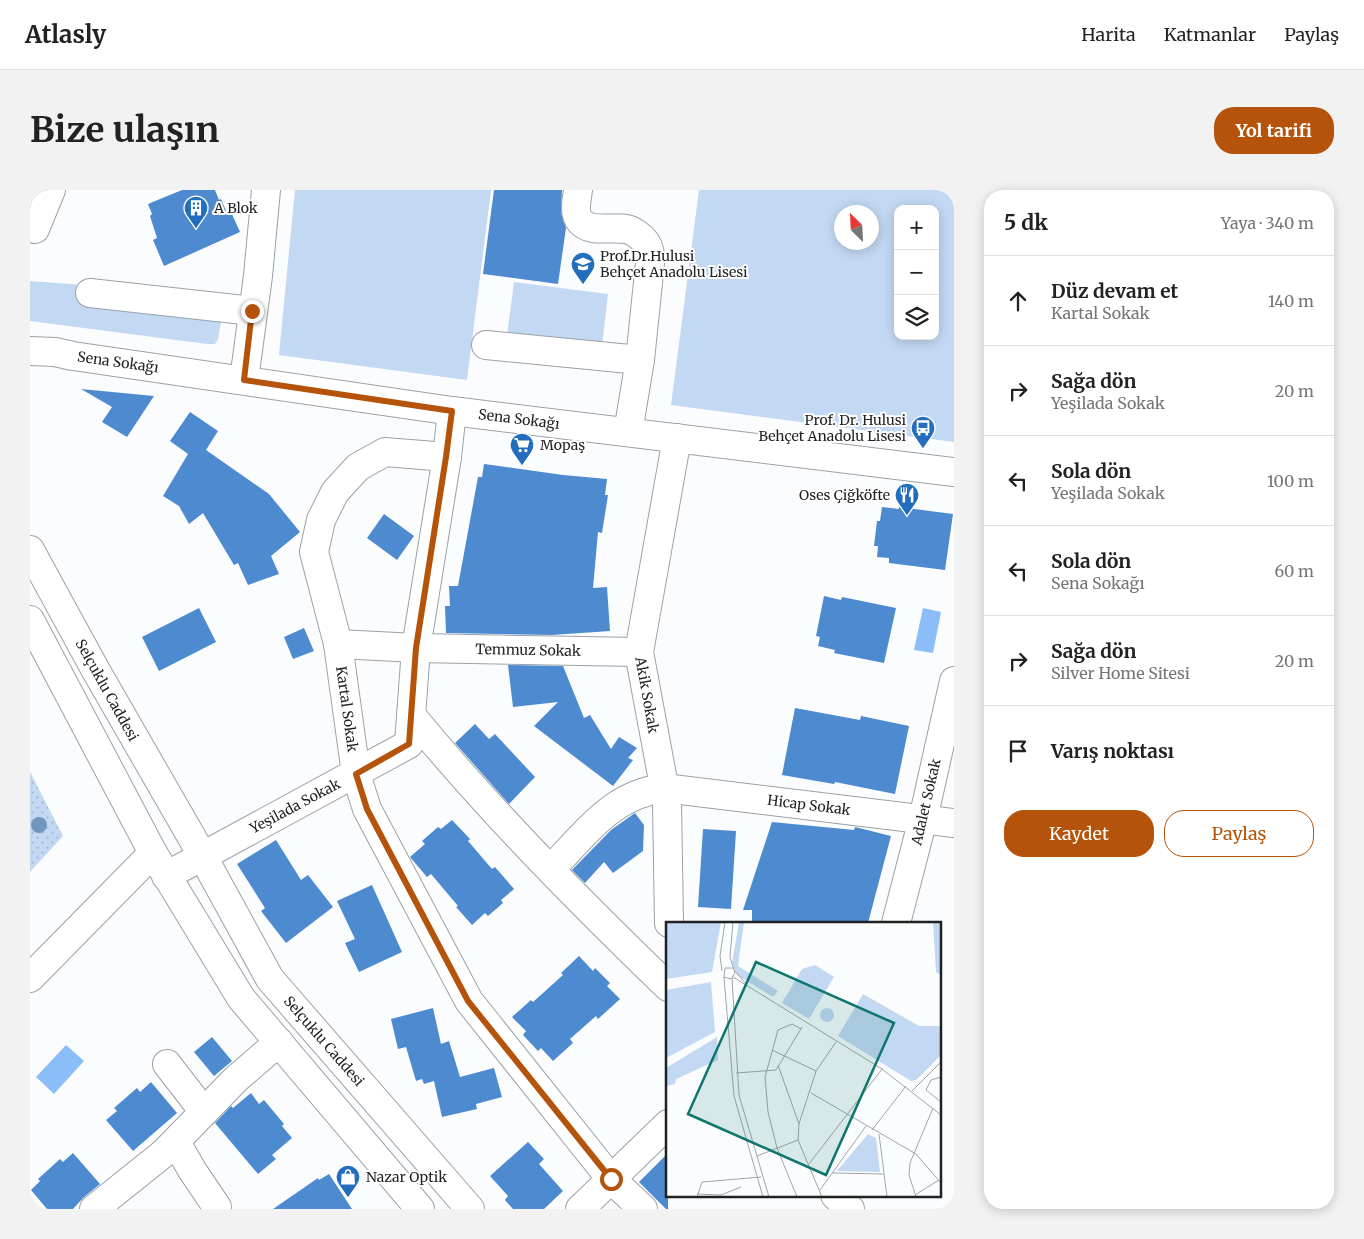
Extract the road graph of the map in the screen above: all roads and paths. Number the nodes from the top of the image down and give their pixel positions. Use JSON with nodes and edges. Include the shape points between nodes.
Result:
{"nodes":[{"id":1,"x":51,"y":190,"type":"edge"},
{"id":2,"x":266,"y":190,"type":"edge"},
{"id":3,"x":578,"y":190,"type":"edge"},
{"id":4,"x":35,"y":229,"type":"dead end"},
{"id":5,"x":90,"y":293,"type":"dead end"},
{"id":6,"x":252,"y":311,"type":"junction"},
{"id":7,"x":30,"y":339,"type":"edge"},
{"id":8,"x":486,"y":346,"type":"dead end"},
{"id":9,"x":43,"y":352,"type":"edge"},
{"id":10,"x":640,"y":360,"type":"junction"},
{"id":11,"x":244,"y":380,"type":"junction"},
{"id":12,"x":452,"y":411,"type":"junction"},
{"id":13,"x":628,"y":432,"type":"junction"},
{"id":14,"x":677,"y":438,"type":"junction"},
{"id":15,"x":446,"y":457,"type":"junction"},
{"id":16,"x":954,"y":472,"type":"edge"},
{"id":17,"x":30,"y":550,"type":"edge"},
{"id":18,"x":30,"y":620,"type":"edge"},
{"id":19,"x":338,"y":644,"type":"junction"},
{"id":20,"x":416,"y":648,"type":"junction"},
{"id":21,"x":639,"y":652,"type":"junction"},
{"id":22,"x":954,"y":681,"type":"edge"},
{"id":23,"x":411,"y":715,"type":"junction"},
{"id":24,"x":356,"y":774,"type":"junction"},
{"id":25,"x":664,"y":788,"type":"junction"},
{"id":26,"x":923,"y":819,"type":"junction"},
{"id":27,"x":954,"y":823,"type":"edge"},
{"id":28,"x":202,"y":855,"type":"junction"},
{"id":29,"x":159,"y":865,"type":"junction"},
{"id":30,"x":551,"y":869,"type":"junction"},
{"id":31,"x":669,"y":922,"type":"edge"},
{"id":32,"x":896,"y":922,"type":"edge"},
{"id":33,"x":30,"y":978,"type":"edge"},
{"id":34,"x":666,"y":985,"type":"edge"},
{"id":35,"x":279,"y":1042,"type":"junction"},
{"id":36,"x":167,"y":1064,"type":"dead end"},
{"id":37,"x":204,"y":1112,"type":"junction"},
{"id":38,"x":666,"y":1126,"type":"edge"},
{"id":39,"x":176,"y":1142,"type":"junction"},
{"id":40,"x":611,"y":1179,"type":"junction"},
{"id":41,"x":836,"y":1196,"type":"edge"},
{"id":42,"x":217,"y":1207,"type":"dead end"},
{"id":43,"x":94,"y":1209,"type":"edge"},
{"id":44,"x":420,"y":1209,"type":"edge"},
{"id":45,"x":470,"y":1209,"type":"edge"},
{"id":46,"x":580,"y":1209,"type":"edge"},
{"id":47,"x":643,"y":1209,"type":"edge"},
{"id":48,"x":850,"y":1209,"type":"edge"}],
"edges":[{"from":1,"to":4,"type":"street"},
{"from":2,"to":6,"type":"street"},
{"from":3,"to":10,"type":"street","via":[[576,210],[585,225],[632,230],[649,248]]},
{"from":5,"to":6,"type":"street"},
{"from":6,"to":11,"type":"street"},
{"from":7,"to":9,"type":"street","name":"Sena Sokağı"},
{"from":8,"to":10,"type":"street"},
{"from":9,"to":11,"type":"street","name":"Sena Sokağı"},
{"from":10,"to":13,"type":"street"},
{"from":11,"to":12,"type":"street","name":"Sena Sokağı"},
{"from":12,"to":13,"type":"street","name":"Sena Sokağı"},
{"from":12,"to":15,"type":"street","name":"Yeşilada Sokak"},
{"from":13,"to":14,"type":"street","name":"Sena Sokağı"},
{"from":14,"to":16,"type":"street","name":"Sena Sokağı"},
{"from":14,"to":21,"type":"street","name":"Akik Sokak"},
{"from":15,"to":19,"type":"street","name":"Kartal Sokak","via":[[385,452],[358,467],[336,492],[321,520],[314,552]]},
{"from":15,"to":20,"type":"street","name":"Yeşilada Sokak"},
{"from":17,"to":28,"type":"street","name":"Selçuklu Caddesi"},
{"from":18,"to":29,"type":"street"},
{"from":19,"to":20,"type":"street","name":"Temmuz Sokak"},
{"from":19,"to":24,"type":"street","name":"Kartal Sokak"},
{"from":20,"to":21,"type":"street","name":"Temmuz Sokak"},
{"from":20,"to":23,"type":"street","name":"Yeşilada Sokak"},
{"from":21,"to":25,"type":"street","name":"Akik Sokak"},
{"from":22,"to":26,"type":"street","name":"Adalet Sokak"},
{"from":23,"to":24,"type":"street","name":"Yeşilada Sokak","via":[[409,744]]},
{"from":23,"to":30,"type":"street","via":[[458,772]]},
{"from":24,"to":28,"type":"street","name":"Yeşilada Sokak"},
{"from":24,"to":40,"type":"street","name":"Kartal Sokak","via":[[367,809],[468,1001]]},
{"from":25,"to":26,"type":"street","name":"Hicap Sokak"},
{"from":25,"to":30,"type":"street","name":"Hicap Sokak","via":[[640,793],[615,806]]},
{"from":25,"to":31,"type":"street","name":"Akik Sokak"},
{"from":26,"to":27,"type":"street","name":"Hicap Sokak"},
{"from":26,"to":32,"type":"street","name":"Adalet Sokak"},
{"from":28,"to":29,"type":"street"},
{"from":28,"to":45,"type":"street","name":"Selçuklu Caddesi","via":[[270,979]]},
{"from":29,"to":33,"type":"street"},
{"from":29,"to":35,"type":"street","via":[[241,998]]},
{"from":30,"to":34,"type":"street"},
{"from":35,"to":37,"type":"street"},
{"from":35,"to":44,"type":"street"},
{"from":36,"to":37,"type":"street"},
{"from":37,"to":39,"type":"street"},
{"from":38,"to":40,"type":"street"},
{"from":39,"to":42,"type":"street"},
{"from":39,"to":43,"type":"street"},
{"from":40,"to":46,"type":"street"},
{"from":40,"to":47,"type":"street","name":"Kartal Sokak"},
{"from":41,"to":48,"type":"street"}]}
